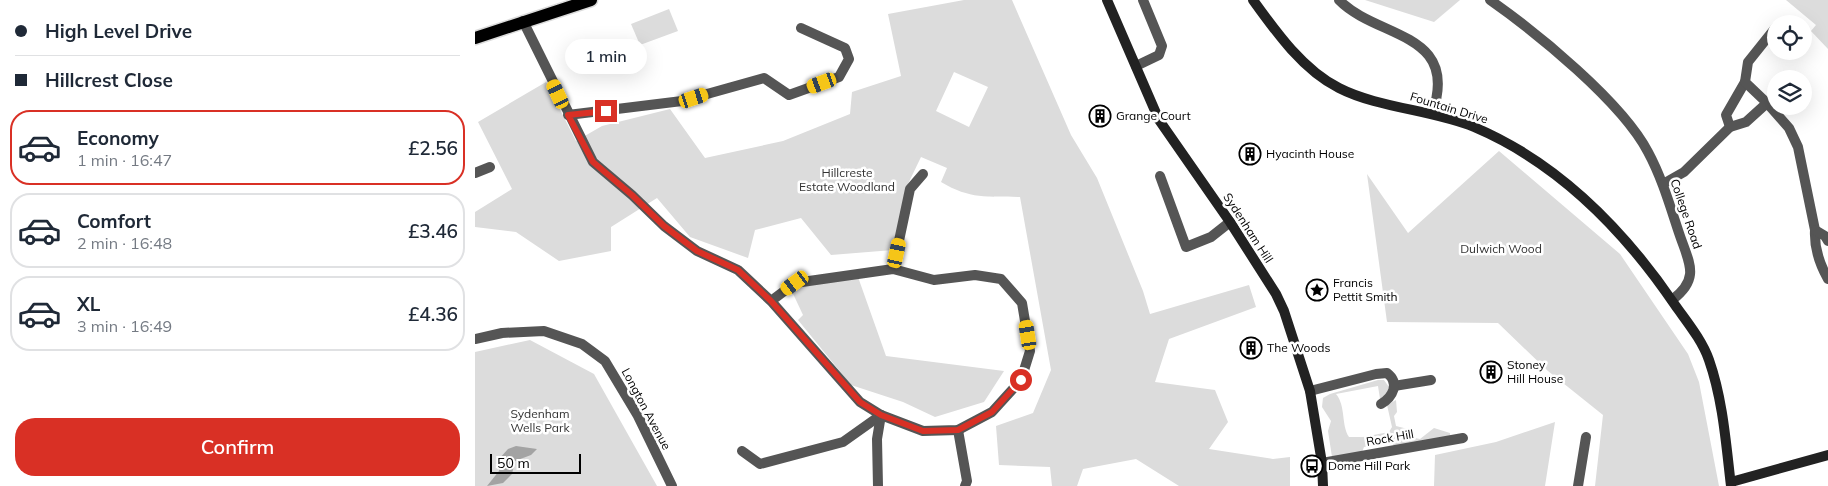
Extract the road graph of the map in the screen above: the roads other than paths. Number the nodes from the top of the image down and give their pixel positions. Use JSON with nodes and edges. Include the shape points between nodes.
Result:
{"nodes":[{"id":1,"x":591,"y":0,"type":"edge"},
{"id":2,"x":1107,"y":0,"type":"edge"},
{"id":3,"x":1143,"y":0,"type":"edge"},
{"id":4,"x":1253,"y":0,"type":"edge"},
{"id":5,"x":1339,"y":0,"type":"edge"},
{"id":6,"x":1490,"y":0,"type":"edge"},
{"id":7,"x":523,"y":21,"type":"junction"},
{"id":8,"x":801,"y":28,"type":"dead end"},
{"id":9,"x":475,"y":38,"type":"edge"},
{"id":10,"x":1767,"y":38,"type":"edge"},
{"id":11,"x":1136,"y":66,"type":"junction"},
{"id":12,"x":1745,"y":82,"type":"junction"},
{"id":13,"x":1767,"y":103,"type":"joint"},
{"id":14,"x":1433,"y":114,"type":"junction"},
{"id":15,"x":568,"y":115,"type":"junction"},
{"id":16,"x":1778,"y":115,"type":"edge"},
{"id":17,"x":1730,"y":127,"type":"junction"},
{"id":18,"x":490,"y":167,"type":"dead end"},
{"id":19,"x":475,"y":173,"type":"edge"},
{"id":20,"x":923,"y":174,"type":"dead end"},
{"id":21,"x":1160,"y":176,"type":"dead end"},
{"id":22,"x":1663,"y":184,"type":"junction"},
{"id":23,"x":1230,"y":222,"type":"junction"},
{"id":24,"x":1815,"y":230,"type":"junction"},
{"id":25,"x":1828,"y":241,"type":"edge"},
{"id":26,"x":893,"y":269,"type":"junction"},
{"id":27,"x":1828,"y":279,"type":"edge"},
{"id":28,"x":1672,"y":300,"type":"junction"},
{"id":29,"x":771,"y":301,"type":"junction"},
{"id":30,"x":475,"y":339,"type":"edge"},
{"id":31,"x":1431,"y":380,"type":"dead end"},
{"id":32,"x":1394,"y":386,"type":"junction"},
{"id":33,"x":1310,"y":391,"type":"junction"},
{"id":34,"x":1381,"y":404,"type":"dead end"},
{"id":35,"x":881,"y":415,"type":"junction"},
{"id":36,"x":958,"y":430,"type":"junction"},
{"id":37,"x":1586,"y":437,"type":"dead end"},
{"id":38,"x":1463,"y":438,"type":"dead end"},
{"id":39,"x":742,"y":450,"type":"dead end"},
{"id":40,"x":1828,"y":456,"type":"edge"},
{"id":41,"x":1322,"y":463,"type":"junction"},
{"id":42,"x":1731,"y":484,"type":"edge"},
{"id":43,"x":672,"y":486,"type":"edge"},
{"id":44,"x":878,"y":486,"type":"edge"},
{"id":45,"x":965,"y":486,"type":"edge"},
{"id":46,"x":1323,"y":486,"type":"edge"},
{"id":47,"x":1578,"y":486,"type":"edge"}],
"edges":[{"from":1,"to":7,"type":"main road"},
{"from":2,"to":11,"type":"street","name":"Sydenham Hill"},
{"from":3,"to":11,"type":"street","via":[[1162,46],[1159,55]]},
{"from":4,"to":14,"type":"street","name":"Fountain Drive","via":[[1276,32],[1323,78],[1339,88]]},
{"from":5,"to":14,"type":"street","via":[[1348,9],[1383,25],[1426,52],[1438,78],[1439,93]]},
{"from":6,"to":22,"type":"street","name":"College Road","via":[[1520,22],[1608,101],[1647,150]]},
{"from":7,"to":9,"type":"main road"},
{"from":7,"to":15,"type":"street"},
{"from":8,"to":15,"type":"street","via":[[845,48],[849,59],[839,77],[789,96],[763,78],[682,102]]},
{"from":10,"to":12,"type":"street","via":[[1748,62]]},
{"from":11,"to":23,"type":"street","name":"Sydenham Hill","via":[[1159,120]]},
{"from":12,"to":13,"type":"street"},
{"from":12,"to":17,"type":"street","via":[[1726,115]]},
{"from":13,"to":17,"type":"street","via":[[1746,122]]},
{"from":14,"to":28,"type":"street","name":"Fountain Drive","via":[[1472,126],[1504,141],[1571,187],[1597,209],[1631,246]]},
{"from":15,"to":29,"type":"street","via":[[593,162],[664,226],[697,251],[738,270]]},
{"from":16,"to":24,"type":"street","via":[[1789,128],[1798,147]]},
{"from":17,"to":22,"type":"street","via":[[1684,172]]},
{"from":18,"to":19,"type":"street"},
{"from":20,"to":26,"type":"street","via":[[911,189]]},
{"from":21,"to":23,"type":"street","via":[[1186,247],[1211,237]]},
{"from":22,"to":28,"type":"street","name":"College Road","via":[[1691,271],[1686,289]]},
{"from":23,"to":33,"type":"street","name":"Sydenham Hill","via":[[1276,294]]},
{"from":24,"to":25,"type":"street"},
{"from":24,"to":27,"type":"street","via":[[1814,242],[1820,265]]},
{"from":26,"to":29,"type":"street","via":[[795,283]]},
{"from":26,"to":36,"type":"street","via":[[934,280],[975,275],[1001,280],[1023,303],[1030,351],[1021,380],[992,412]]},
{"from":28,"to":42,"type":"street","via":[[1708,358],[1724,428]]},
{"from":29,"to":35,"type":"street","via":[[860,402]]},
{"from":30,"to":43,"type":"street","name":"Longton Avenue","via":[[502,333],[545,331],[581,344],[605,361],[638,416]]},
{"from":31,"to":32,"type":"street"},
{"from":32,"to":33,"type":"street","via":[[1390,376],[1383,373]]},
{"from":32,"to":34,"type":"street","via":[[1392,396]]},
{"from":33,"to":41,"type":"street","name":"Sydenham Hill"},
{"from":35,"to":36,"type":"street","via":[[923,431]]},
{"from":35,"to":39,"type":"street","via":[[843,442],[760,464]]},
{"from":35,"to":44,"type":"street","via":[[877,439]]},
{"from":36,"to":45,"type":"street","via":[[967,481]]},
{"from":37,"to":47,"type":"street"},
{"from":38,"to":41,"type":"street","name":"Rock Hill"},
{"from":40,"to":42,"type":"street"},
{"from":41,"to":46,"type":"street","name":"Sydenham Hill"}]}
